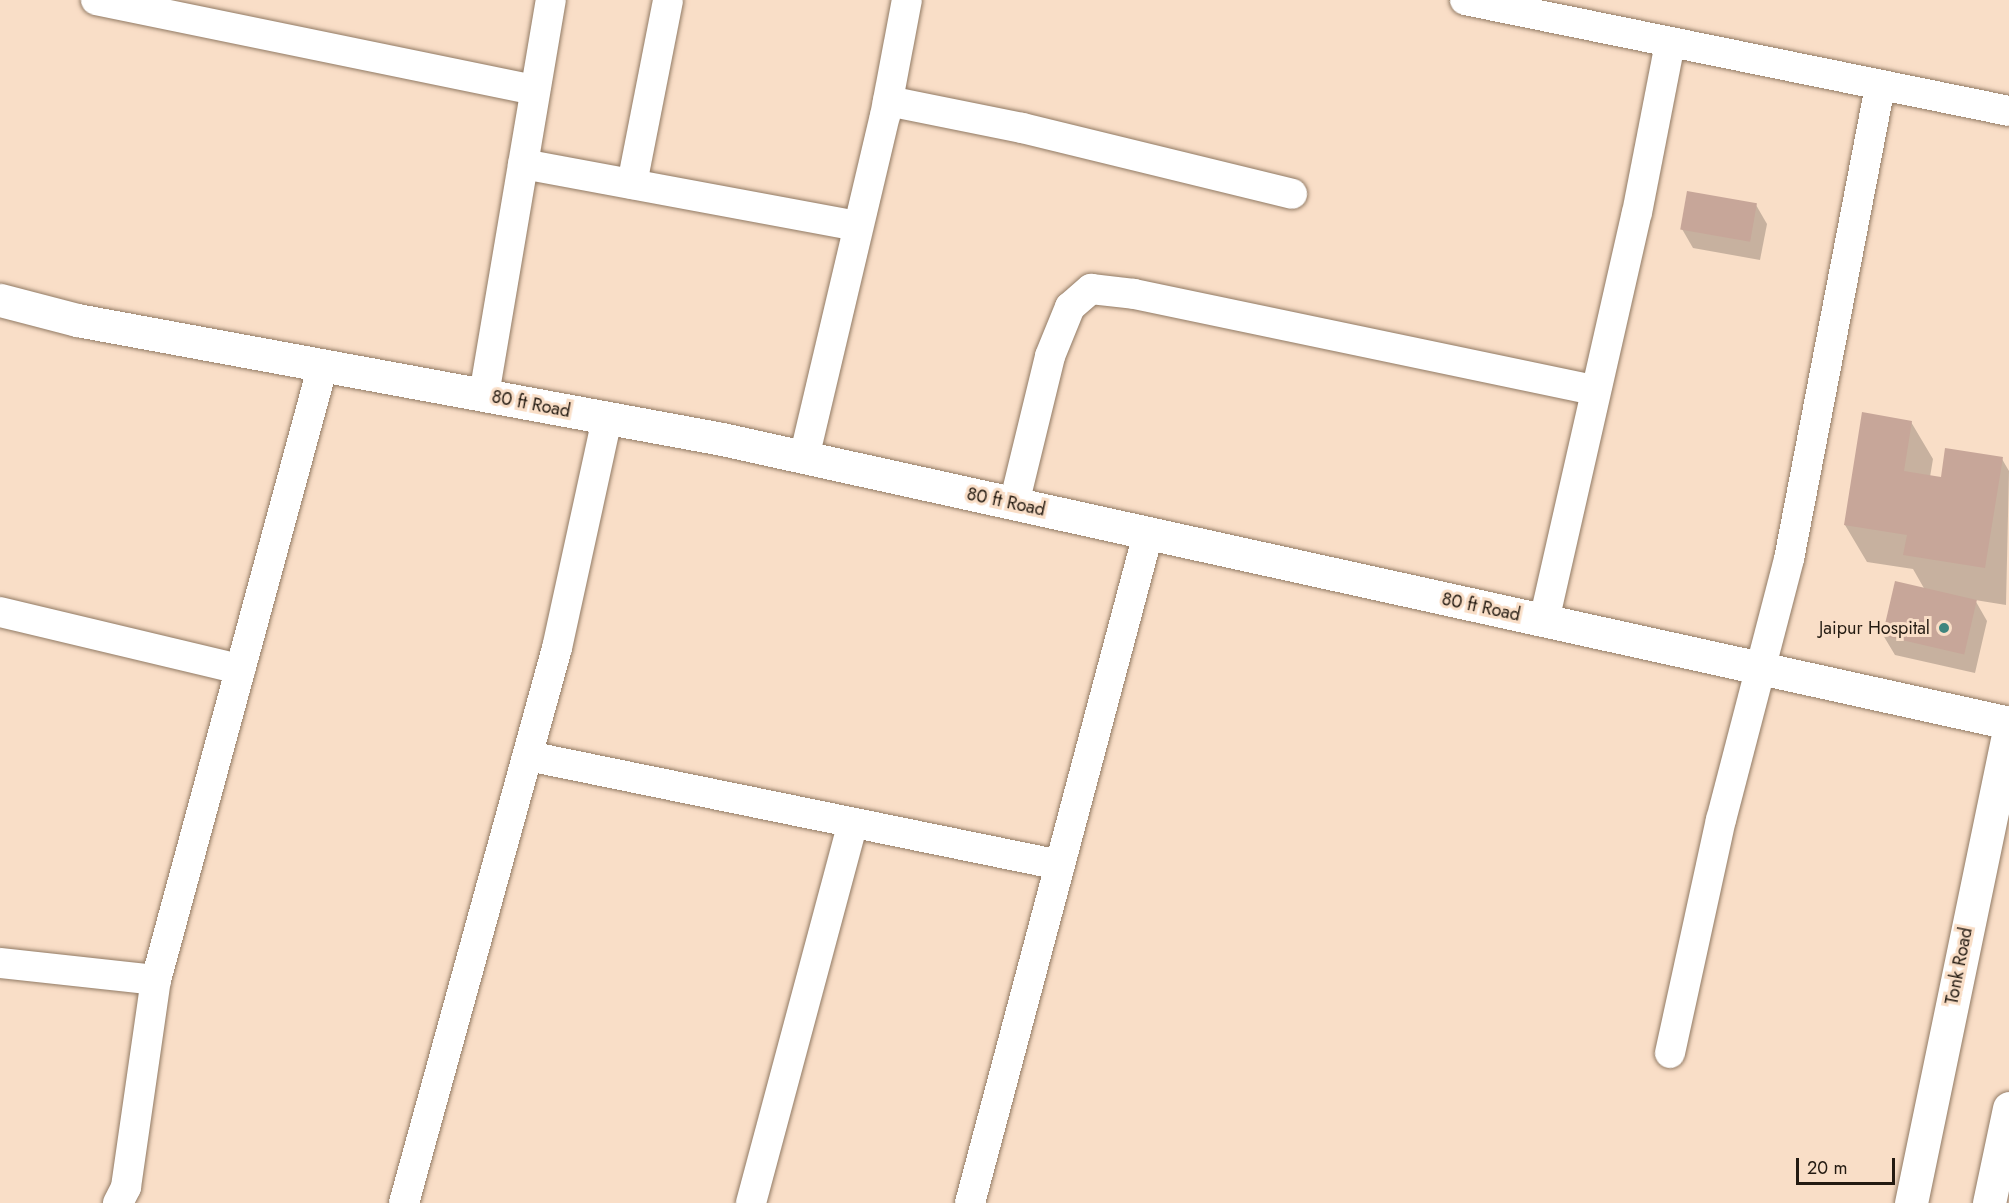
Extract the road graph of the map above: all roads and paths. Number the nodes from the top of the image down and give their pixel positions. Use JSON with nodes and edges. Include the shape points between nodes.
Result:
{"nodes":[{"id":1,"x":96,"y":0,"type":"edge"},
{"id":2,"x":551,"y":0,"type":"edge"},
{"id":3,"x":668,"y":0,"type":"edge"},
{"id":4,"x":907,"y":0,"type":"edge"},
{"id":5,"x":1465,"y":0,"type":"edge"},
{"id":6,"x":1671,"y":43,"type":"junction"},
{"id":7,"x":1880,"y":85,"type":"junction"},
{"id":8,"x":535,"y":90,"type":"junction"},
{"id":9,"x":888,"y":101,"type":"junction"},
{"id":10,"x":2009,"y":111,"type":"edge"},
{"id":11,"x":523,"y":164,"type":"junction"},
{"id":12,"x":632,"y":184,"type":"junction"},
{"id":13,"x":1292,"y":194,"type":"dead end"},
{"id":14,"x":857,"y":226,"type":"junction"},
{"id":15,"x":0,"y":300,"type":"edge"},
{"id":16,"x":322,"y":365,"type":"junction"},
{"id":17,"x":1595,"y":390,"type":"junction"},
{"id":18,"x":484,"y":395,"type":"junction"},
{"id":19,"x":607,"y":418,"type":"junction"},
{"id":20,"x":804,"y":458,"type":"junction"},
{"id":21,"x":1014,"y":504,"type":"junction"},
{"id":22,"x":1148,"y":534,"type":"junction"},
{"id":23,"x":0,"y":612,"type":"edge"},
{"id":24,"x":1544,"y":621,"type":"junction"},
{"id":25,"x":240,"y":669,"type":"junction"},
{"id":26,"x":1761,"y":669,"type":"junction"},
{"id":27,"x":2009,"y":723,"type":"edge"},
{"id":28,"x":2009,"y":729,"type":"edge"},
{"id":29,"x":528,"y":756,"type":"junction"},
{"id":30,"x":853,"y":823,"type":"junction"},
{"id":31,"x":1060,"y":865,"type":"junction"},
{"id":32,"x":0,"y":963,"type":"edge"},
{"id":33,"x":156,"y":980,"type":"junction"},
{"id":34,"x":1670,"y":1053,"type":"dead end"},
{"id":35,"x":2009,"y":1107,"type":"edge"},
{"id":36,"x":118,"y":1203,"type":"edge"},
{"id":37,"x":404,"y":1203,"type":"edge"},
{"id":38,"x":751,"y":1203,"type":"edge"},
{"id":39,"x":970,"y":1203,"type":"edge"},
{"id":40,"x":1911,"y":1203,"type":"edge"},
{"id":41,"x":1989,"y":1203,"type":"edge"}],
"edges":[{"from":1,"to":8,"type":"street"},
{"from":2,"to":8,"type":"street"},
{"from":3,"to":12,"type":"street"},
{"from":4,"to":9,"type":"street"},
{"from":5,"to":6,"type":"street"},
{"from":6,"to":7,"type":"street"},
{"from":6,"to":17,"type":"street","via":[[1637,213]]},
{"from":7,"to":10,"type":"street"},
{"from":7,"to":26,"type":"street","via":[[1790,558]]},
{"from":8,"to":11,"type":"street"},
{"from":9,"to":13,"type":"street","via":[[1022,128]]},
{"from":9,"to":14,"type":"street"},
{"from":11,"to":12,"type":"street"},
{"from":11,"to":18,"type":"street"},
{"from":12,"to":14,"type":"street"},
{"from":14,"to":20,"type":"street"},
{"from":15,"to":16,"type":"street","name":"80 ft Road","via":[[77,320]]},
{"from":16,"to":18,"type":"street","name":"80 ft Road"},
{"from":16,"to":25,"type":"street"},
{"from":17,"to":21,"type":"street","via":[[1134,294],[1091,289],[1070,307],[1050,356]]},
{"from":17,"to":24,"type":"street"},
{"from":18,"to":19,"type":"street","name":"80 ft Road"},
{"from":19,"to":20,"type":"street","name":"80 ft Road"},
{"from":19,"to":29,"type":"street"},
{"from":20,"to":21,"type":"street","name":"80 ft Road"},
{"from":21,"to":22,"type":"street","name":"80 ft Road"},
{"from":22,"to":24,"type":"street","name":"80 ft Road"},
{"from":22,"to":31,"type":"street"},
{"from":23,"to":25,"type":"street"},
{"from":24,"to":26,"type":"street","name":"80 ft Road"},
{"from":25,"to":33,"type":"street"},
{"from":26,"to":27,"type":"street","name":"80 ft Road"},
{"from":26,"to":34,"type":"street","via":[[1721,820]]},
{"from":28,"to":40,"type":"street","name":"Tonk Road"},
{"from":29,"to":30,"type":"street"},
{"from":29,"to":37,"type":"street"},
{"from":30,"to":31,"type":"street"},
{"from":30,"to":38,"type":"street"},
{"from":31,"to":39,"type":"street"},
{"from":32,"to":33,"type":"street"},
{"from":33,"to":36,"type":"street","via":[[126,1187]]},
{"from":35,"to":41,"type":"street"}]}
